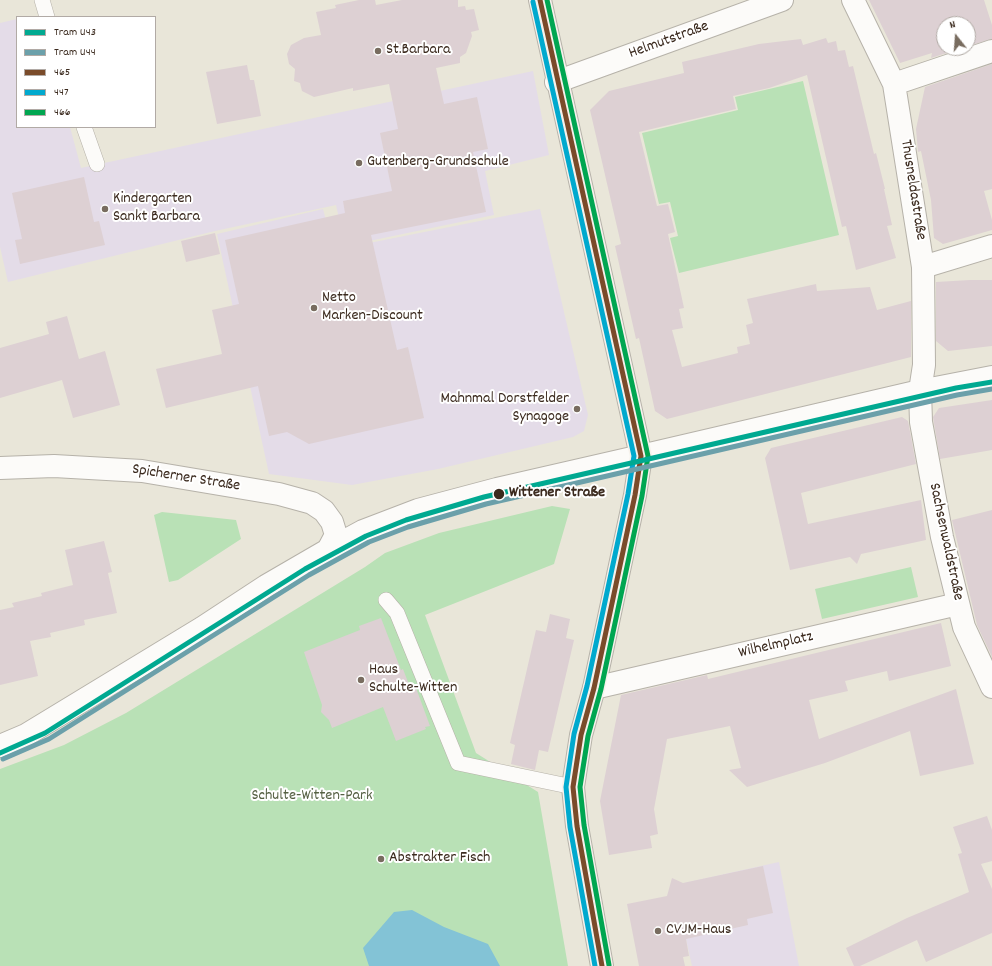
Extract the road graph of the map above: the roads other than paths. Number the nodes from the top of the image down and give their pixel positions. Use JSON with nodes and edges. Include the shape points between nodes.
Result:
{"nodes":[{"id":1,"x":42,"y":0,"type":"edge"},
{"id":2,"x":540,"y":0,"type":"edge"},
{"id":3,"x":782,"y":0,"type":"edge"},
{"id":4,"x":853,"y":0,"type":"edge"},
{"id":5,"x":47,"y":16,"type":"edge"},
{"id":6,"x":992,"y":51,"type":"edge"},
{"id":7,"x":556,"y":82,"type":"junction"},
{"id":8,"x":894,"y":84,"type":"junction"},
{"id":9,"x":84,"y":128,"type":"edge"},
{"id":10,"x":97,"y":164,"type":"dead end"},
{"id":11,"x":992,"y":246,"type":"edge"},
{"id":12,"x":923,"y":267,"type":"junction"},
{"id":13,"x":992,"y":377,"type":"edge"},
{"id":14,"x":920,"y":391,"type":"junction"},
{"id":15,"x":641,"y":456,"type":"junction"},
{"id":16,"x":0,"y":468,"type":"edge"},
{"id":17,"x":328,"y":550,"type":"junction"},
{"id":18,"x":386,"y":600,"type":"dead end"},
{"id":19,"x":958,"y":604,"type":"junction"},
{"id":20,"x":992,"y":687,"type":"edge"},
{"id":21,"x":594,"y":688,"type":"junction"},
{"id":22,"x":0,"y":746,"type":"edge"},
{"id":23,"x":573,"y":787,"type":"junction"},
{"id":24,"x":602,"y":966,"type":"edge"}],
"edges":[{"from":1,"to":5,"type":"lane"},
{"from":2,"to":7,"type":"main road"},
{"from":3,"to":7,"type":"street","name":"Helmutstraße"},
{"from":4,"to":8,"type":"street","name":"Thusneldastraße"},
{"from":6,"to":8,"type":"street"},
{"from":7,"to":15,"type":"main road"},
{"from":8,"to":12,"type":"street","name":"Thusneldastraße"},
{"from":9,"to":10,"type":"lane"},
{"from":11,"to":12,"type":"street"},
{"from":12,"to":14,"type":"street","name":"Thusneldastraße","via":[[924,365]]},
{"from":13,"to":14,"type":"street"},
{"from":14,"to":15,"type":"street"},
{"from":14,"to":19,"type":"street","name":"Sachsenwaldstraße","via":[[921,422],[942,537]]},
{"from":15,"to":17,"type":"street","via":[[418,510],[364,531]]},
{"from":15,"to":21,"type":"main road","via":[[636,495]]},
{"from":16,"to":17,"type":"street","name":"Spicherner Straße","via":[[54,466],[142,471],[279,494],[312,503],[324,511],[332,522],[336,535]]},
{"from":17,"to":22,"type":"street","via":[[73,707],[26,735]]},
{"from":18,"to":23,"type":"lane","via":[[397,613],[458,763]]},
{"from":19,"to":20,"type":"street","name":"Sachsenwaldstraße","via":[[964,627]]},
{"from":19,"to":21,"type":"street","name":"Wilhelmplatz"},
{"from":21,"to":23,"type":"main road","via":[[581,735]]},
{"from":23,"to":24,"type":"main road","via":[[577,826]]}]}
